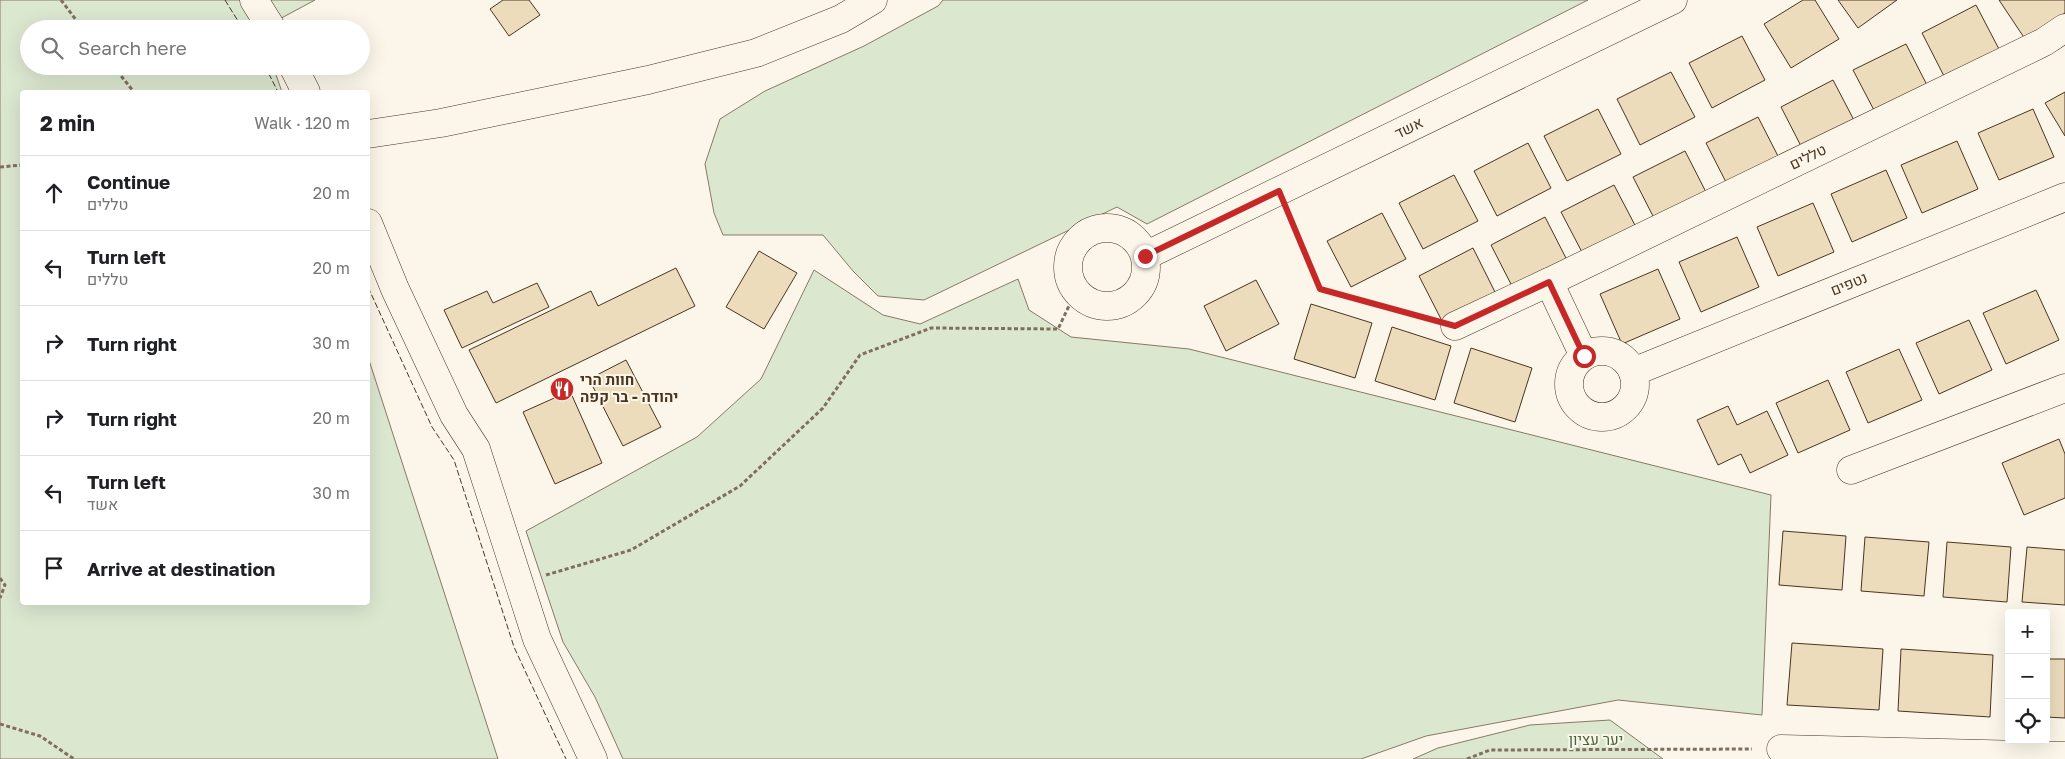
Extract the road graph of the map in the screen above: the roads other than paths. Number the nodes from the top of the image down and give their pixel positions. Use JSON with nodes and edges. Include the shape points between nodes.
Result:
{"nodes":[{"id":1,"x":254,"y":0,"type":"edge"},
{"id":2,"x":873,"y":0,"type":"edge"},
{"id":3,"x":1674,"y":0,"type":"edge"},
{"id":4,"x":266,"y":20,"type":"edge"},
{"id":5,"x":2065,"y":28,"type":"edge"},
{"id":6,"x":298,"y":75,"type":"edge"},
{"id":7,"x":305,"y":90,"type":"edge"},
{"id":8,"x":370,"y":134,"type":"edge"},
{"id":9,"x":2065,"y":197,"type":"edge"},
{"id":10,"x":370,"y":228,"type":"edge"},
{"id":11,"x":1145,"y":256,"type":"junction"},
{"id":12,"x":1549,"y":282,"type":"junction"},
{"id":13,"x":1455,"y":326,"type":"road end"},
{"id":14,"x":1584,"y":356,"type":"junction"},
{"id":15,"x":1632,"y":372,"type":"junction"},
{"id":16,"x":2065,"y":388,"type":"edge"},
{"id":17,"x":1851,"y":470,"type":"dead end"},
{"id":18,"x":1781,"y":749,"type":"road end"},
{"id":19,"x":2065,"y":756,"type":"edge"},
{"id":20,"x":593,"y":759,"type":"edge"}],
"edges":[{"from":1,"to":4,"type":"street"},
{"from":2,"to":8,"type":"street","via":[[841,19],[756,53],[648,80]]},
{"from":3,"to":11,"type":"street","name":"אשד"},
{"from":5,"to":12,"type":"street","name":"טללים","via":[[2044,42]]},
{"from":6,"to":7,"type":"street"},
{"from":9,"to":15,"type":"street","name":"נטפים"},
{"from":10,"to":20,"type":"street","via":[[454,416],[476,449],[537,638]]},
{"from":11,"to":11,"type":"street","via":[[1146,270],[1136,294],[1112,306],[1086,300],[1070,279],[1070,260],[1077,243],[1097,230],[1109,228],[1120,231],[1140,245]]},
{"from":12,"to":13,"type":"street","name":"טללים"},
{"from":12,"to":14,"type":"street"},
{"from":14,"to":15,"type":"street","via":[[1595,352],[1618,355]]},
{"from":14,"to":15,"type":"street","via":[[1576,363],[1569,383],[1575,403],[1592,416],[1602,418],[1622,410],[1634,393]]},
{"from":16,"to":17,"type":"street"},
{"from":18,"to":19,"type":"street"}]}
